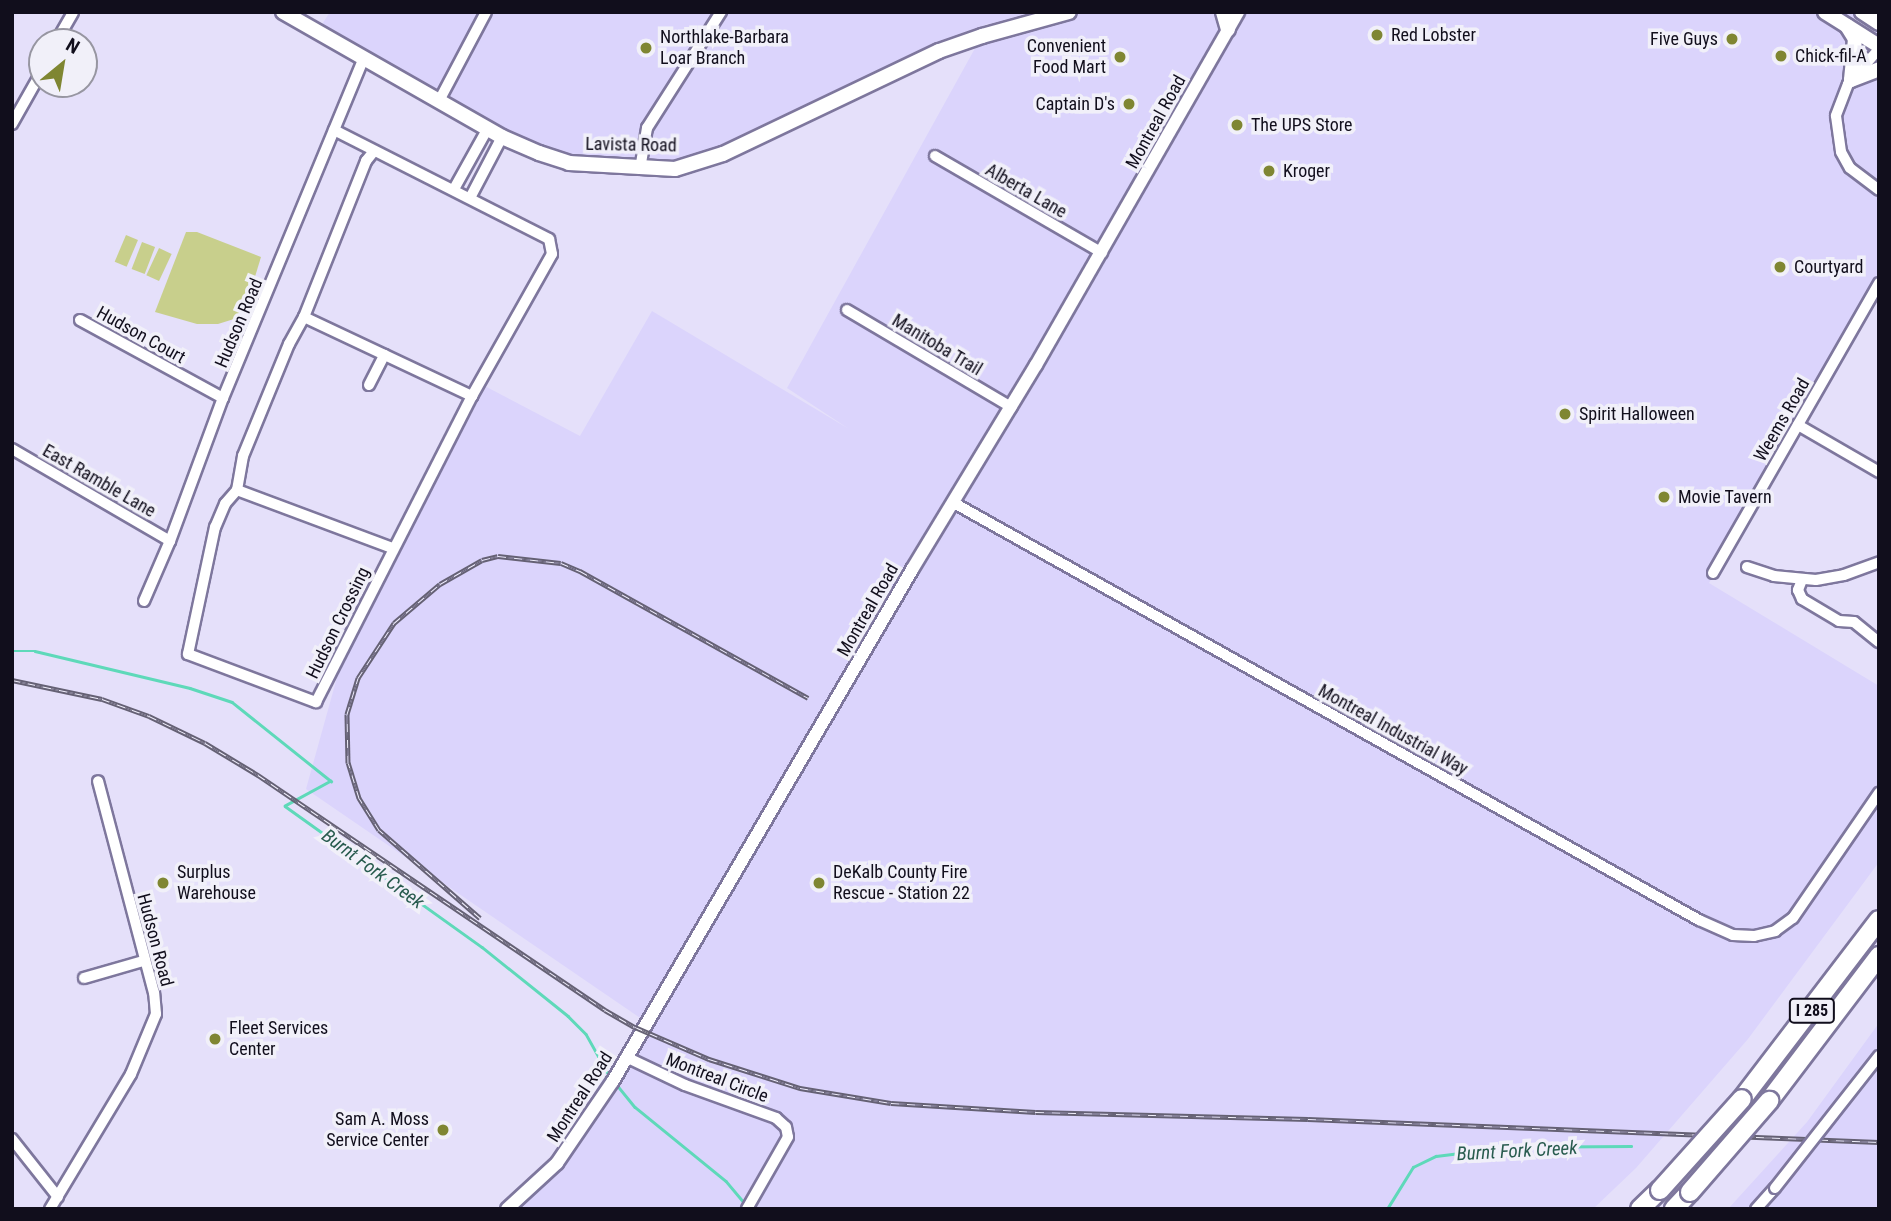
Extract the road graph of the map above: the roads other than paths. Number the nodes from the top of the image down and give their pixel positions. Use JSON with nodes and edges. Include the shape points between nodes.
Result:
{"nodes":[{"id":1,"x":73,"y":12,"type":"edge"},
{"id":2,"x":283,"y":12,"type":"edge"},
{"id":3,"x":486,"y":12,"type":"edge"},
{"id":4,"x":721,"y":12,"type":"edge"},
{"id":5,"x":1069,"y":12,"type":"edge"},
{"id":6,"x":1223,"y":12,"type":"edge"},
{"id":7,"x":1238,"y":12,"type":"edge"},
{"id":8,"x":1825,"y":12,"type":"edge"},
{"id":9,"x":1862,"y":12,"type":"edge"},
{"id":10,"x":1879,"y":23,"type":"edge"},
{"id":11,"x":1847,"y":26,"type":"junction"},
{"id":12,"x":64,"y":28,"type":"edge"},
{"id":13,"x":1228,"y":29,"type":"junction"},
{"id":14,"x":1879,"y":47,"type":"edge"},
{"id":15,"x":364,"y":58,"type":"junction"},
{"id":16,"x":1879,"y":69,"type":"edge"},
{"id":17,"x":1851,"y":80,"type":"junction"},
{"id":18,"x":28,"y":96,"type":"edge"},
{"id":19,"x":440,"y":99,"type":"junction"},
{"id":20,"x":12,"y":124,"type":"edge"},
{"id":21,"x":488,"y":128,"type":"junction"},
{"id":22,"x":334,"y":130,"type":"junction"},
{"id":23,"x":502,"y":137,"type":"junction"},
{"id":24,"x":374,"y":150,"type":"junction"},
{"id":25,"x":935,"y":156,"type":"dead end"},
{"id":26,"x":640,"y":169,"type":"junction"},
{"id":27,"x":454,"y":189,"type":"junction"},
{"id":28,"x":1879,"y":190,"type":"edge"},
{"id":29,"x":470,"y":198,"type":"junction"},
{"id":30,"x":1102,"y":253,"type":"junction"},
{"id":31,"x":1879,"y":283,"type":"edge"},
{"id":32,"x":847,"y":310,"type":"dead end"},
{"id":33,"x":304,"y":317,"type":"junction"},
{"id":34,"x":80,"y":320,"type":"dead end"},
{"id":35,"x":384,"y":355,"type":"junction"},
{"id":36,"x":369,"y":385,"type":"dead end"},
{"id":37,"x":472,"y":396,"type":"junction"},
{"id":38,"x":223,"y":398,"type":"junction"},
{"id":39,"x":1012,"y":407,"type":"junction"},
{"id":40,"x":1798,"y":425,"type":"junction"},
{"id":41,"x":12,"y":449,"type":"edge"},
{"id":42,"x":1879,"y":472,"type":"edge"},
{"id":43,"x":237,"y":490,"type":"junction"},
{"id":44,"x":954,"y":503,"type":"junction"},
{"id":45,"x":170,"y":541,"type":"junction"},
{"id":46,"x":392,"y":548,"type":"junction"},
{"id":47,"x":1747,"y":566,"type":"dead end"},
{"id":48,"x":1876,"y":566,"type":"edge"},
{"id":49,"x":1713,"y":573,"type":"dead end"},
{"id":50,"x":1802,"y":580,"type":"junction"},
{"id":51,"x":144,"y":601,"type":"dead end"},
{"id":52,"x":1879,"y":642,"type":"edge"},
{"id":53,"x":98,"y":781,"type":"dead end"},
{"id":54,"x":1879,"y":793,"type":"edge"},
{"id":55,"x":1879,"y":920,"type":"edge"},
{"id":56,"x":1879,"y":956,"type":"edge"},
{"id":57,"x":143,"y":961,"type":"junction"},
{"id":58,"x":84,"y":978,"type":"dead end"},
{"id":59,"x":1879,"y":1056,"type":"edge"},
{"id":60,"x":626,"y":1057,"type":"junction"},
{"id":61,"x":12,"y":1139,"type":"edge"},
{"id":62,"x":58,"y":1197,"type":"junction"},
{"id":63,"x":50,"y":1209,"type":"edge"},
{"id":64,"x":507,"y":1209,"type":"edge"},
{"id":65,"x":747,"y":1209,"type":"edge"},
{"id":66,"x":1640,"y":1209,"type":"edge"},
{"id":67,"x":1674,"y":1209,"type":"edge"},
{"id":68,"x":1756,"y":1209,"type":"edge"}],
"edges":[{"from":1,"to":12,"type":"street"},
{"from":2,"to":15,"type":"main road","name":"Lavista Road"},
{"from":3,"to":19,"type":"street"},
{"from":4,"to":26,"type":"street","via":[[647,128]]},
{"from":5,"to":26,"type":"main road","name":"Lavista Road","via":[[939,51],[723,155],[675,169]]},
{"from":6,"to":13,"type":"main road"},
{"from":7,"to":13,"type":"street","name":"Montreal Road"},
{"from":8,"to":11,"type":"main road"},
{"from":9,"to":10,"type":"main road"},
{"from":11,"to":14,"type":"main road"},
{"from":11,"to":17,"type":"main road","via":[[1855,39]]},
{"from":13,"to":30,"type":"street","name":"Montreal Road"},
{"from":14,"to":17,"type":"street"},
{"from":15,"to":19,"type":"main road","name":"Lavista Road"},
{"from":15,"to":22,"type":"street","name":"Hudson Road"},
{"from":16,"to":17,"type":"main road"},
{"from":17,"to":28,"type":"street","via":[[1836,116],[1840,152],[1850,168]]},
{"from":18,"to":20,"type":"street"},
{"from":19,"to":21,"type":"main road","name":"Lavista Road"},
{"from":21,"to":23,"type":"main road","name":"Lavista Road"},
{"from":21,"to":27,"type":"street"},
{"from":22,"to":24,"type":"street","name":"Hudson Crossing"},
{"from":22,"to":38,"type":"street","name":"Hudson Road"},
{"from":23,"to":26,"type":"main road","name":"Lavista Road","via":[[569,163]]},
{"from":23,"to":29,"type":"street"},
{"from":24,"to":27,"type":"street","name":"Hudson Crossing"},
{"from":24,"to":33,"type":"street"},
{"from":25,"to":30,"type":"street","name":"Alberta Lane"},
{"from":27,"to":29,"type":"street","name":"Hudson Crossing"},
{"from":29,"to":37,"type":"street","name":"Hudson Crossing","via":[[549,239],[552,254]]},
{"from":30,"to":39,"type":"street","name":"Montreal Road"},
{"from":31,"to":40,"type":"street","name":"Weems Road"},
{"from":32,"to":39,"type":"street","name":"Manitoba Trail"},
{"from":33,"to":35,"type":"street"},
{"from":33,"to":43,"type":"street","via":[[243,456]]},
{"from":34,"to":38,"type":"street","name":"Hudson Court"},
{"from":35,"to":36,"type":"street"},
{"from":35,"to":37,"type":"street"},
{"from":37,"to":46,"type":"street","name":"Hudson Crossing"},
{"from":38,"to":45,"type":"street","name":"Hudson Road"},
{"from":39,"to":44,"type":"street","name":"Montreal Road"},
{"from":40,"to":42,"type":"street"},
{"from":40,"to":49,"type":"street","name":"Weems Road"},
{"from":41,"to":45,"type":"street","name":"East Ramble Lane"},
{"from":43,"to":46,"type":"street"},
{"from":43,"to":46,"type":"street","name":"Hudson Crossing","via":[[215,527],[188,654],[316,702]]},
{"from":44,"to":54,"type":"street","name":"Montreal Industrial Way","via":[[1733,935],[1775,931],[1793,918]]},
{"from":44,"to":60,"type":"street","name":"Montreal Road"},
{"from":45,"to":51,"type":"street","name":"Hudson Road"},
{"from":47,"to":50,"type":"street"},
{"from":48,"to":50,"type":"street","via":[[1837,577]]},
{"from":50,"to":52,"type":"street","via":[[1798,590],[1802,599],[1839,621],[1854,622]]},
{"from":53,"to":57,"type":"street","name":"Hudson Road"},
{"from":55,"to":66,"type":"highway","number":"I 285","bridge":true,"via":[[1742,1099]]},
{"from":56,"to":67,"type":"highway","number":"I 285","bridge":true,"via":[[1769,1101]]},
{"from":57,"to":58,"type":"street"},
{"from":57,"to":62,"type":"street","name":"Hudson Road","via":[[156,1014],[131,1074]]},
{"from":59,"to":68,"type":"street","bridge":true},
{"from":60,"to":64,"type":"street","name":"Montreal Road","via":[[557,1163]]},
{"from":60,"to":65,"type":"street","name":"Montreal Circle","via":[[685,1086],[776,1118],[786,1127],[788,1138]]},
{"from":61,"to":62,"type":"street"},
{"from":62,"to":63,"type":"street","name":"Hudson Road"}]}
